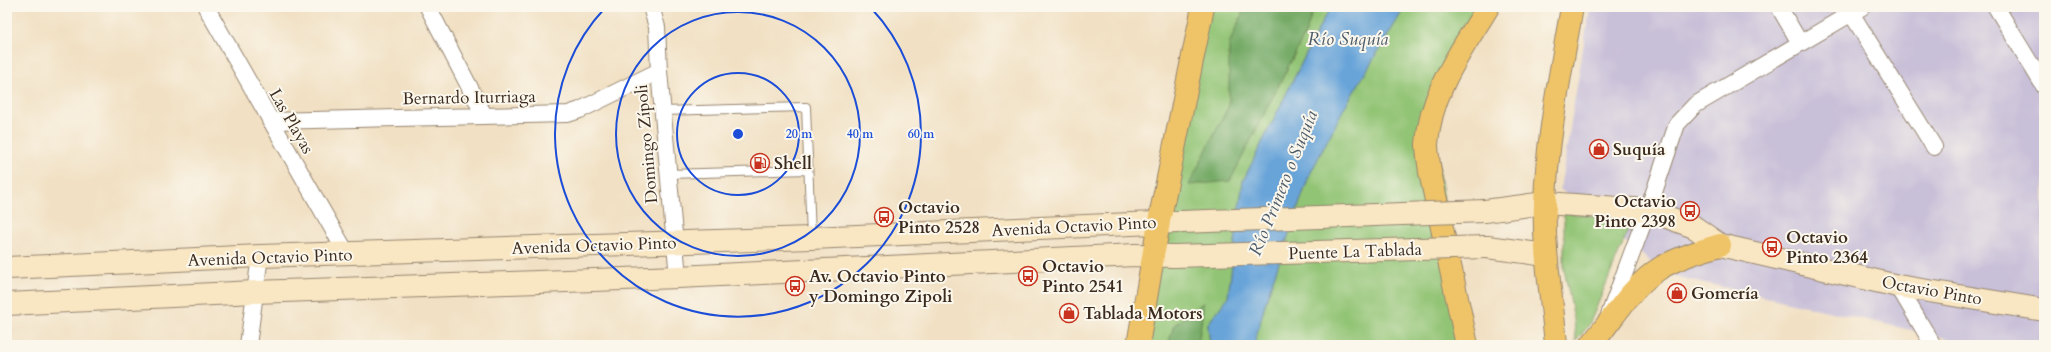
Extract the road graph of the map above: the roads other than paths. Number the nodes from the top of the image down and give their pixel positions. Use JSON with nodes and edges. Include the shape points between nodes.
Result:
{"nodes":[{"id":1,"x":206,"y":7,"type":"edge"},
{"id":2,"x":428,"y":7,"type":"edge"},
{"id":3,"x":651,"y":7,"type":"edge"},
{"id":4,"x":1203,"y":7,"type":"edge"},
{"id":5,"x":1488,"y":7,"type":"edge"},
{"id":6,"x":1572,"y":7,"type":"edge"},
{"id":7,"x":1779,"y":7,"type":"edge"},
{"id":8,"x":1996,"y":7,"type":"edge"},
{"id":9,"x":1856,"y":10,"type":"edge"},
{"id":10,"x":1800,"y":43,"type":"junction"},
{"id":11,"x":659,"y":72,"type":"junction"},
{"id":12,"x":2044,"y":86,"type":"edge"},
{"id":13,"x":663,"y":111,"type":"junction"},
{"id":14,"x":484,"y":115,"type":"junction"},
{"id":15,"x":270,"y":120,"type":"junction"},
{"id":16,"x":1934,"y":147,"type":"dead end"},
{"id":17,"x":808,"y":170,"type":"junction"},
{"id":18,"x":669,"y":174,"type":"junction"},
{"id":19,"x":1545,"y":203,"type":"junction"},
{"id":20,"x":1648,"y":210,"type":"junction"},
{"id":21,"x":1159,"y":222,"type":"junction"},
{"id":22,"x":1181,"y":222,"type":"joint"},
{"id":23,"x":811,"y":238,"type":"junction"},
{"id":24,"x":674,"y":243,"type":"junction"},
{"id":25,"x":1720,"y":245,"type":"junction"},
{"id":26,"x":347,"y":254,"type":"junction"},
{"id":27,"x":1154,"y":255,"type":"junction"},
{"id":28,"x":1546,"y":255,"type":"junction"},
{"id":29,"x":260,"y":256,"type":"junction"},
{"id":30,"x":1176,"y":256,"type":"joint"},
{"id":31,"x":7,"y":268,"type":"edge"},
{"id":32,"x":678,"y":277,"type":"junction"},
{"id":33,"x":1898,"y":286,"type":"junction"},
{"id":34,"x":255,"y":292,"type":"junction"},
{"id":35,"x":7,"y":304,"type":"edge"},
{"id":36,"x":2044,"y":310,"type":"edge"},
{"id":37,"x":1597,"y":339,"type":"edge"},
{"id":38,"x":248,"y":345,"type":"edge"},
{"id":39,"x":1138,"y":345,"type":"edge"},
{"id":40,"x":1467,"y":345,"type":"edge"},
{"id":41,"x":1556,"y":345,"type":"edge"},
{"id":42,"x":1933,"y":345,"type":"edge"}],
"edges":[{"from":1,"to":15,"type":"street","name":"Las Playas"},
{"from":2,"to":14,"type":"street"},
{"from":3,"to":11,"type":"street","name":"Domingo Zípoli","via":[[657,27]]},
{"from":4,"to":21,"type":"main road"},
{"from":5,"to":40,"type":"main road","via":[[1440,86],[1427,144],[1430,172]]},
{"from":6,"to":19,"type":"main road","via":[[1551,134]]},
{"from":7,"to":10,"type":"street"},
{"from":8,"to":12,"type":"street"},
{"from":9,"to":10,"type":"street"},
{"from":9,"to":16,"type":"street"},
{"from":10,"to":20,"type":"street","via":[[1695,105],[1677,124]]},
{"from":11,"to":13,"type":"street","name":"Domingo Zípoli"},
{"from":11,"to":14,"type":"street","name":"Bernardo Iturriaga","via":[[568,114]]},
{"from":13,"to":17,"type":"lane","via":[[806,107]]},
{"from":13,"to":18,"type":"street","name":"Domingo Zípoli"},
{"from":14,"to":15,"type":"street","name":"Bernardo Iturriaga"},
{"from":15,"to":26,"type":"street","name":"Las Playas"},
{"from":17,"to":18,"type":"lane"},
{"from":17,"to":23,"type":"lane"},
{"from":18,"to":24,"type":"street","name":"Domingo Zípoli"},
{"from":19,"to":20,"type":"main road","name":"Octavio Pinto"},
{"from":19,"to":22,"type":"main road","name":"Puente La Tablada","bridge":true,"via":[[1485,211]]},
{"from":19,"to":28,"type":"main road"},
{"from":20,"to":25,"type":"main road","name":"Octavio Pinto","via":[[1694,227]]},
{"from":20,"to":37,"type":"street"},
{"from":21,"to":22,"type":"main road","name":"Avenida Octavio Pinto"},
{"from":21,"to":23,"type":"main road","name":"Avenida Octavio Pinto"},
{"from":21,"to":27,"type":"main road"},
{"from":23,"to":24,"type":"main road","name":"Avenida Octavio Pinto"},
{"from":24,"to":26,"type":"main road","name":"Avenida Octavio Pinto"},
{"from":24,"to":32,"type":"street","name":"Domingo Zípoli"},
{"from":25,"to":33,"type":"main road","name":"Octavio Pinto"},
{"from":25,"to":37,"type":"main road","via":[[1690,254],[1661,268],[1635,290]]},
{"from":26,"to":29,"type":"main road","name":"Avenida Octavio Pinto"},
{"from":27,"to":30,"type":"main road","name":"Avenida Octavio Pinto"},
{"from":27,"to":32,"type":"main road","name":"Avenida Octavio Pinto"},
{"from":27,"to":39,"type":"main road"},
{"from":28,"to":30,"type":"main road","name":"Puente La Tablada","bridge":true,"via":[[1487,247]]},
{"from":28,"to":41,"type":"main road"},
{"from":29,"to":31,"type":"main road","name":"Avenida Octavio Pinto"},
{"from":29,"to":34,"type":"street"},
{"from":32,"to":34,"type":"main road","name":"Avenida Octavio Pinto"},
{"from":33,"to":36,"type":"main road","name":"Octavio Pinto"},
{"from":33,"to":42,"type":"street"},
{"from":34,"to":35,"type":"main road","name":"Avenida Octavio Pinto"},
{"from":34,"to":38,"type":"street"}]}
